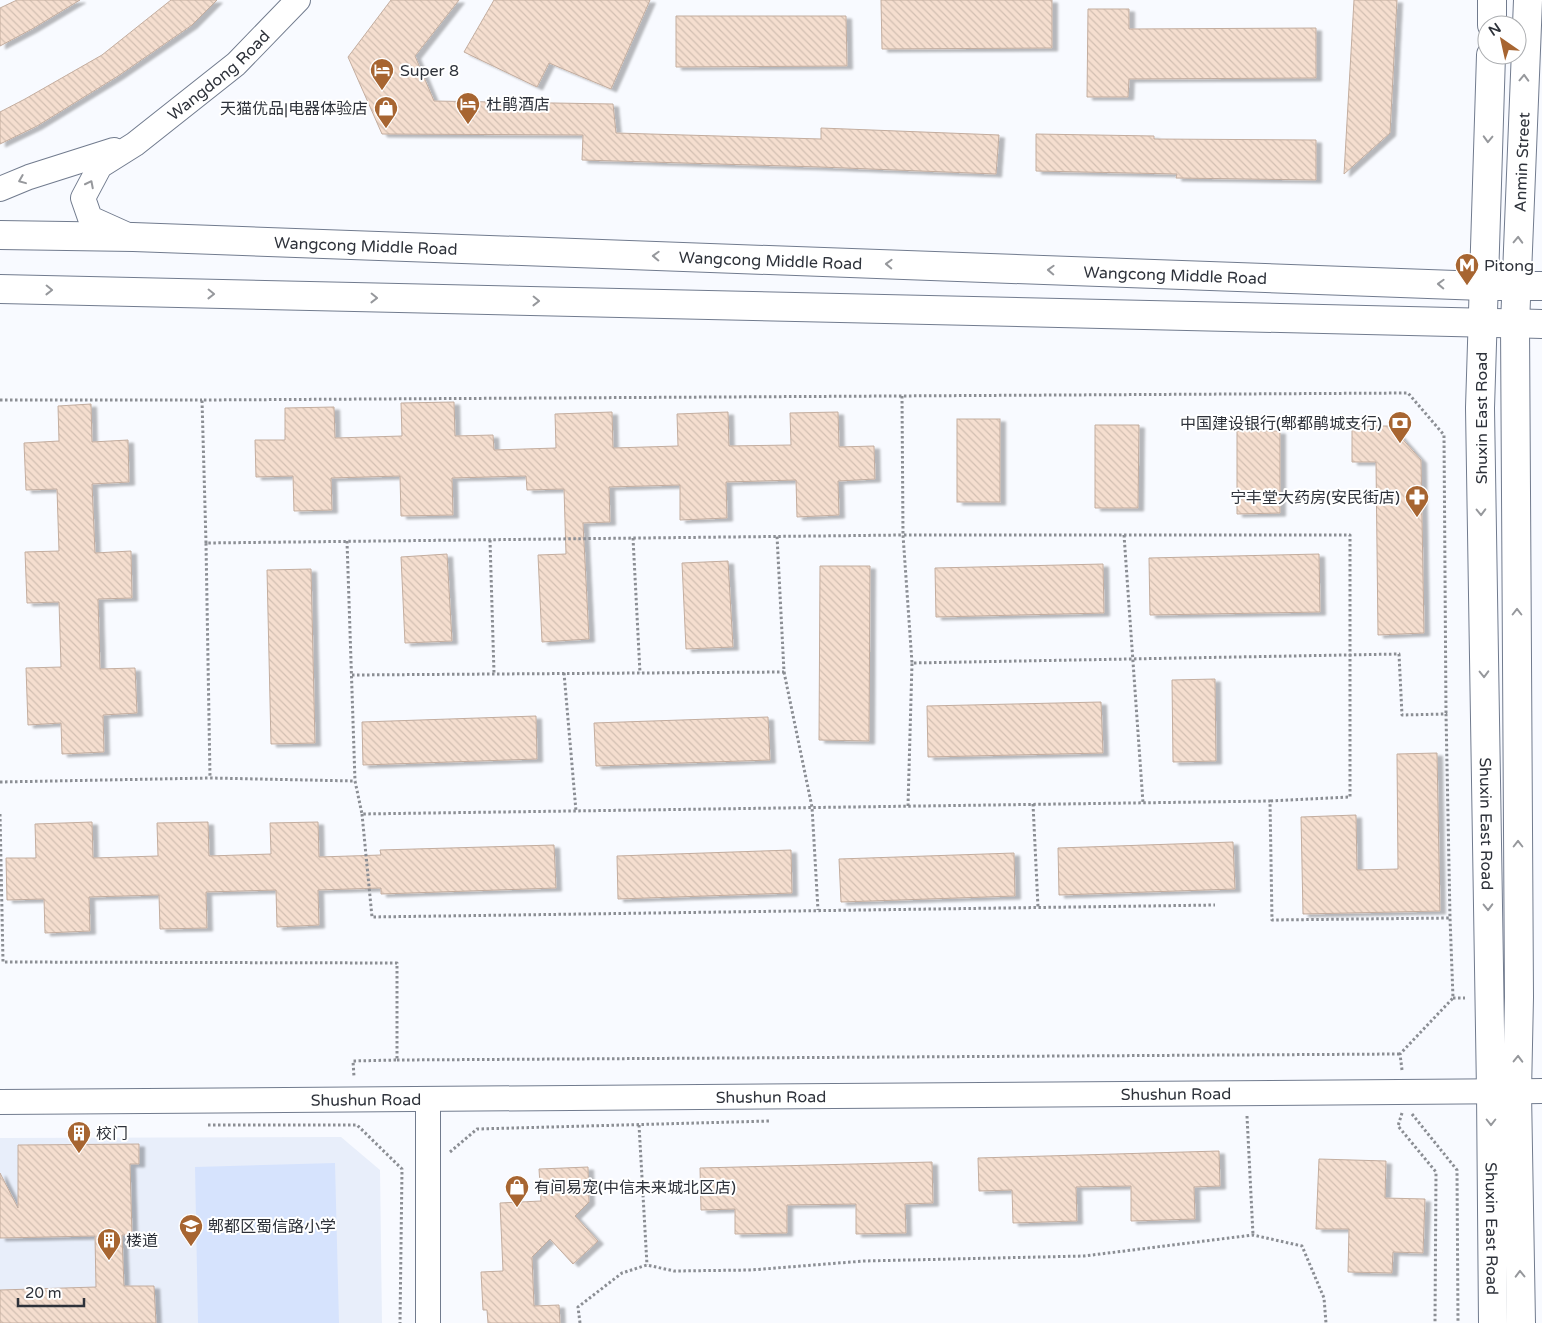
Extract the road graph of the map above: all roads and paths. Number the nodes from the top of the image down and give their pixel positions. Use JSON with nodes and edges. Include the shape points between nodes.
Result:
{"nodes":[{"id":1,"x":298,"y":0,"type":"edge"},
{"id":2,"x":1492,"y":0,"type":"edge"},
{"id":3,"x":1528,"y":0,"type":"edge"},
{"id":4,"x":1492,"y":15,"type":"edge"},
{"id":5,"x":1491,"y":65,"type":"edge"},
{"id":6,"x":135,"y":144,"type":"junction"},
{"id":7,"x":0,"y":189,"type":"edge"},
{"id":8,"x":0,"y":236,"type":"edge"},
{"id":9,"x":133,"y":237,"type":"junction"},
{"id":10,"x":1483,"y":286,"type":"junction"},
{"id":11,"x":1529,"y":286,"type":"edge"},
{"id":12,"x":0,"y":289,"type":"edge"},
{"id":13,"x":1482,"y":323,"type":"junction"},
{"id":14,"x":1515,"y":324,"type":"junction"},
{"id":15,"x":1542,"y":324,"type":"edge"},
{"id":16,"x":902,"y":396,"type":"junction"},
{"id":17,"x":0,"y":400,"type":"edge"},
{"id":18,"x":202,"y":400,"type":"junction"},
{"id":19,"x":902,"y":535,"type":"junction"},
{"id":20,"x":1124,"y":535,"type":"junction"},
{"id":21,"x":777,"y":536,"type":"junction"},
{"id":22,"x":634,"y":538,"type":"junction"},
{"id":23,"x":490,"y":540,"type":"junction"},
{"id":24,"x":347,"y":541,"type":"junction"},
{"id":25,"x":206,"y":543,"type":"junction"},
{"id":26,"x":1350,"y":655,"type":"junction"},
{"id":27,"x":1133,"y":659,"type":"junction"},
{"id":28,"x":912,"y":663,"type":"junction"},
{"id":29,"x":784,"y":672,"type":"junction"},
{"id":30,"x":564,"y":673,"type":"junction"},
{"id":31,"x":640,"y":673,"type":"junction"},
{"id":32,"x":494,"y":674,"type":"junction"},
{"id":33,"x":352,"y":675,"type":"junction"},
{"id":34,"x":1446,"y":714,"type":"junction"},
{"id":35,"x":210,"y":778,"type":"junction"},
{"id":36,"x":355,"y":781,"type":"junction"},
{"id":37,"x":0,"y":782,"type":"edge"},
{"id":38,"x":1270,"y":801,"type":"junction"},
{"id":39,"x":1143,"y":803,"type":"junction"},
{"id":40,"x":1033,"y":804,"type":"junction"},
{"id":41,"x":908,"y":806,"type":"junction"},
{"id":42,"x":812,"y":807,"type":"junction"},
{"id":43,"x":576,"y":810,"type":"junction"},
{"id":44,"x":0,"y":814,"type":"edge"},
{"id":45,"x":362,"y":814,"type":"junction"},
{"id":46,"x":1214,"y":905,"type":"dead end"},
{"id":47,"x":1038,"y":908,"type":"junction"},
{"id":48,"x":818,"y":910,"type":"junction"},
{"id":49,"x":1450,"y":918,"type":"junction"},
{"id":50,"x":1400,"y":1054,"type":"junction"},
{"id":51,"x":397,"y":1060,"type":"junction"},
{"id":52,"x":1517,"y":1091,"type":"edge"},
{"id":53,"x":355,"y":1099,"type":"junction"},
{"id":54,"x":428,"y":1099,"type":"junction"},
{"id":55,"x":1404,"y":1099,"type":"junction"},
{"id":56,"x":0,"y":1102,"type":"edge"},
{"id":57,"x":1247,"y":1109,"type":"dead end"},
{"id":58,"x":779,"y":1121,"type":"dead end"},
{"id":59,"x":357,"y":1125,"type":"junction"},
{"id":60,"x":639,"y":1125,"type":"junction"},
{"id":61,"x":198,"y":1126,"type":"dead end"},
{"id":62,"x":443,"y":1158,"type":"dead end"},
{"id":63,"x":1253,"y":1235,"type":"junction"},
{"id":64,"x":647,"y":1265,"type":"junction"},
{"id":65,"x":400,"y":1323,"type":"edge"},
{"id":66,"x":428,"y":1323,"type":"edge"},
{"id":67,"x":580,"y":1323,"type":"edge"},
{"id":68,"x":1326,"y":1323,"type":"edge"},
{"id":69,"x":1436,"y":1323,"type":"edge"},
{"id":70,"x":1458,"y":1323,"type":"edge"},
{"id":71,"x":1493,"y":1323,"type":"edge"},
{"id":72,"x":1521,"y":1323,"type":"edge"}],
"edges":[{"from":1,"to":6,"type":"street","name":"Wangdong Road","via":[[236,64]]},
{"from":2,"to":4,"type":"main road"},
{"from":11,"to":3,"type":"main road","name":"Anmin Street","one_way":true},
{"from":5,"to":10,"type":"main road","name":"Anmin Street","one_way":true},
{"from":6,"to":7,"type":"street","name":"Wangdong Road","one_way":true},
{"from":9,"to":6,"type":"street","name":"Wangdong Road","one_way":true,"via":[[90,218],[83,198],[100,166]]},
{"from":8,"to":9,"type":"main road","name":"Wangcong Middle Road"},
{"from":10,"to":9,"type":"main road","name":"Wangcong Middle Road","one_way":true},
{"from":10,"to":11,"type":"main road","name":"Wangcong Middle Road"},
{"from":10,"to":13,"type":"main road","name":"Anmin Street"},
{"from":11,"to":14,"type":"main road","name":"Anmin Street"},
{"from":12,"to":13,"type":"main road","one_way":true},
{"from":13,"to":14,"type":"main road"},
{"from":13,"to":52,"type":"main road","name":"Shuxin East Road","one_way":true,"via":[[1480,408]]},
{"from":14,"to":15,"type":"main road"},
{"from":52,"to":14,"type":"main road","name":"Shuxin East Road","one_way":true},
{"from":16,"to":18,"type":"path"},
{"from":16,"to":19,"type":"path"},
{"from":16,"to":34,"type":"path","via":[[1408,393],[1444,434]]},
{"from":17,"to":18,"type":"path"},
{"from":18,"to":25,"type":"path"},
{"from":19,"to":20,"type":"path"},
{"from":19,"to":21,"type":"path"},
{"from":19,"to":28,"type":"path"},
{"from":20,"to":26,"type":"path","via":[[1350,535]]},
{"from":20,"to":27,"type":"path"},
{"from":21,"to":22,"type":"path"},
{"from":21,"to":29,"type":"path"},
{"from":22,"to":23,"type":"path"},
{"from":22,"to":31,"type":"path"},
{"from":23,"to":24,"type":"path"},
{"from":23,"to":32,"type":"path"},
{"from":24,"to":25,"type":"path"},
{"from":24,"to":33,"type":"path"},
{"from":25,"to":35,"type":"path"},
{"from":26,"to":27,"type":"path"},
{"from":26,"to":34,"type":"path","via":[[1399,654],[1402,715]]},
{"from":26,"to":38,"type":"path","via":[[1350,797]]},
{"from":27,"to":28,"type":"path"},
{"from":27,"to":39,"type":"path"},
{"from":28,"to":41,"type":"path"},
{"from":29,"to":31,"type":"path"},
{"from":29,"to":42,"type":"path"},
{"from":30,"to":31,"type":"path"},
{"from":30,"to":32,"type":"path"},
{"from":30,"to":43,"type":"path"},
{"from":32,"to":33,"type":"path"},
{"from":33,"to":36,"type":"path"},
{"from":34,"to":49,"type":"path"},
{"from":35,"to":36,"type":"path"},
{"from":35,"to":37,"type":"path"},
{"from":36,"to":45,"type":"path"},
{"from":38,"to":39,"type":"path"},
{"from":38,"to":49,"type":"path","via":[[1272,920]]},
{"from":39,"to":40,"type":"path"},
{"from":40,"to":41,"type":"path"},
{"from":40,"to":47,"type":"path"},
{"from":41,"to":42,"type":"path"},
{"from":42,"to":43,"type":"path"},
{"from":42,"to":48,"type":"path"},
{"from":43,"to":45,"type":"path"},
{"from":44,"to":51,"type":"path","via":[[3,962],[397,963]]},
{"from":45,"to":48,"type":"path","via":[[372,917]]},
{"from":46,"to":47,"type":"path"},
{"from":47,"to":48,"type":"path"},
{"from":49,"to":50,"type":"path","via":[[1453,998]]},
{"from":50,"to":51,"type":"path"},
{"from":50,"to":55,"type":"path"},
{"from":51,"to":53,"type":"path","via":[[353,1061]]},
{"from":52,"to":55,"type":"street","name":"Shushun Road"},
{"from":52,"to":71,"type":"main road","name":"Shuxin East Road","one_way":true},
{"from":72,"to":52,"type":"main road","name":"Shuxin East Road","one_way":true},
{"from":53,"to":54,"type":"street","name":"Shushun Road"},
{"from":53,"to":56,"type":"street","name":"Shushun Road"},
{"from":53,"to":59,"type":"path"},
{"from":54,"to":55,"type":"street","name":"Shushun Road"},
{"from":54,"to":66,"type":"street"},
{"from":55,"to":69,"type":"path","via":[[1398,1126],[1436,1172]]},
{"from":55,"to":70,"type":"path","via":[[1457,1170]]},
{"from":57,"to":63,"type":"path"},
{"from":58,"to":60,"type":"path"},
{"from":59,"to":61,"type":"path"},
{"from":59,"to":65,"type":"path","via":[[402,1169]]},
{"from":60,"to":62,"type":"path","via":[[477,1129]]},
{"from":60,"to":64,"type":"path"},
{"from":63,"to":64,"type":"path","via":[[1084,1256],[864,1262],[674,1272]]},
{"from":63,"to":68,"type":"path","via":[[1302,1246],[1324,1298]]},
{"from":64,"to":67,"type":"path","via":[[622,1273],[578,1307]]}]}
